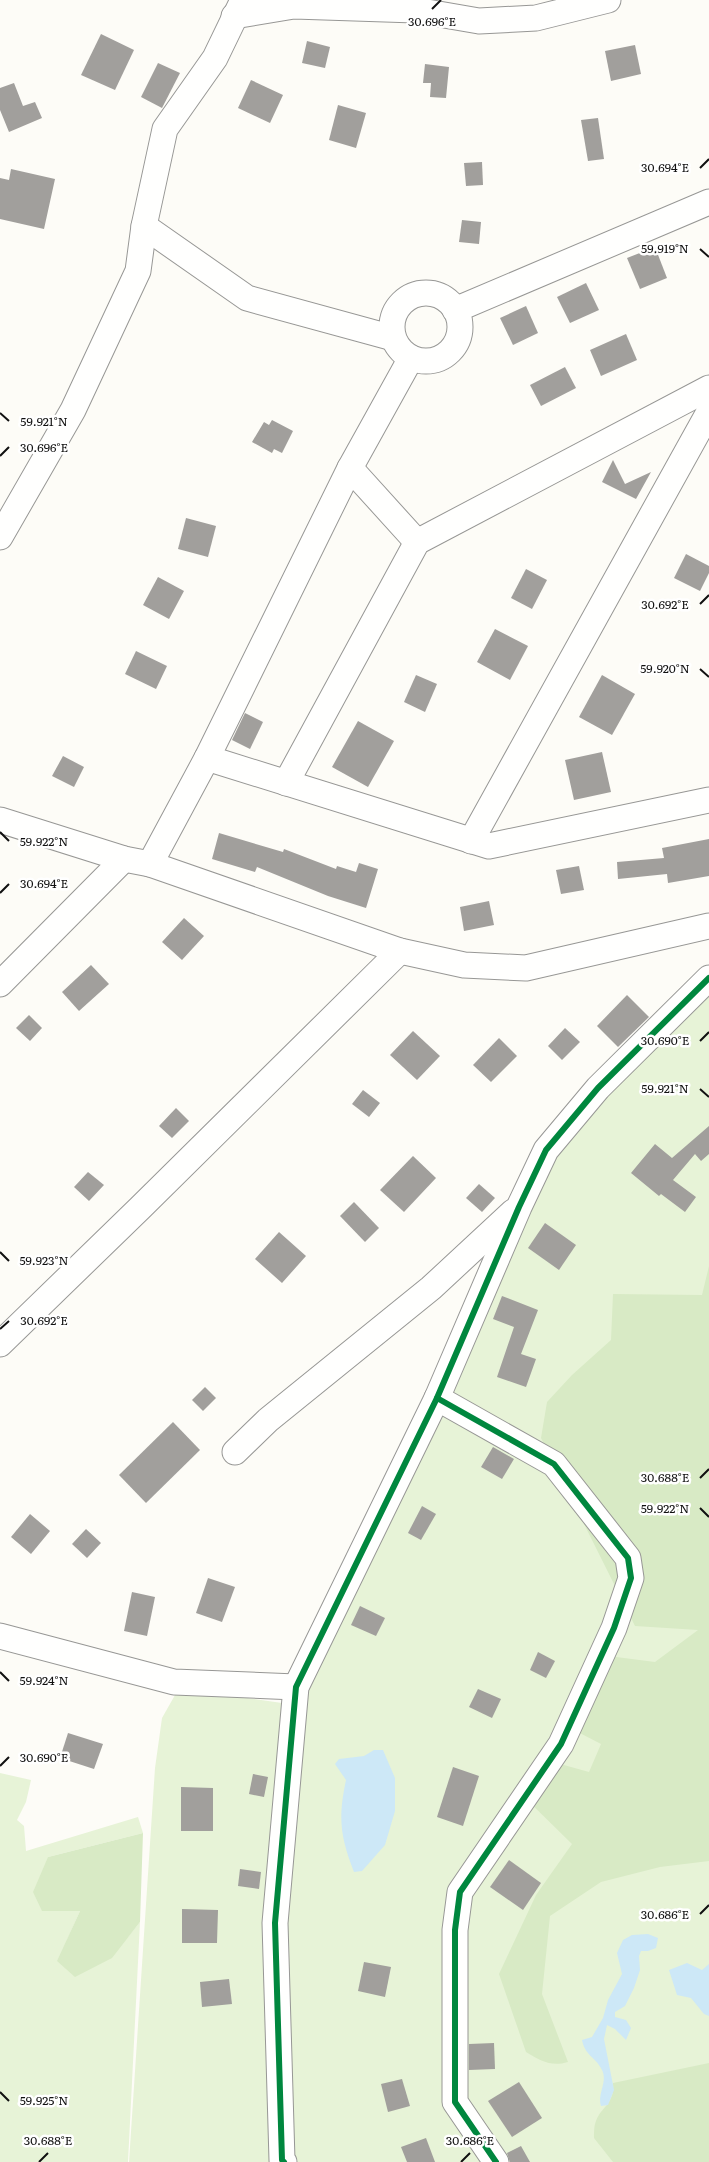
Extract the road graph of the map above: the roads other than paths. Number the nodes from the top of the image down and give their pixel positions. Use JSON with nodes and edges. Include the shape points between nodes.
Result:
{"nodes":[{"id":1,"x":375,"y":0,"type":"edge"},
{"id":2,"x":608,"y":0,"type":"edge"},
{"id":3,"x":238,"y":8,"type":"edge"},
{"id":4,"x":414,"y":10,"type":"junction"},
{"id":5,"x":709,"y":202,"type":"edge"},
{"id":6,"x":144,"y":226,"type":"junction"},
{"id":7,"x":455,"y":310,"type":"junction"},
{"id":8,"x":393,"y":338,"type":"junction"},
{"id":9,"x":412,"y":358,"type":"junction"},
{"id":10,"x":709,"y":388,"type":"edge"},
{"id":11,"x":709,"y":412,"type":"edge"},
{"id":12,"x":350,"y":468,"type":"junction"},
{"id":13,"x":0,"y":537,"type":"edge"},
{"id":14,"x":417,"y":542,"type":"junction"},
{"id":15,"x":207,"y":758,"type":"junction"},
{"id":16,"x":286,"y":783,"type":"junction"},
{"id":17,"x":709,"y":800,"type":"edge"},
{"id":18,"x":0,"y":820,"type":"edge"},
{"id":19,"x":471,"y":841,"type":"junction"},
{"id":20,"x":124,"y":859,"type":"junction"},
{"id":21,"x":150,"y":864,"type":"junction"},
{"id":22,"x":709,"y":926,"type":"edge"},
{"id":23,"x":400,"y":951,"type":"junction"},
{"id":24,"x":709,"y":978,"type":"edge"},
{"id":25,"x":0,"y":984,"type":"edge"},
{"id":26,"x":519,"y":1207,"type":"junction"},
{"id":27,"x":0,"y":1344,"type":"edge"},
{"id":28,"x":437,"y":1398,"type":"junction"},
{"id":29,"x":235,"y":1452,"type":"dead end"},
{"id":30,"x":0,"y":1636,"type":"edge"},
{"id":31,"x":296,"y":1687,"type":"junction"},
{"id":32,"x":284,"y":2162,"type":"edge"},
{"id":33,"x":496,"y":2162,"type":"edge"}],
"edges":[{"from":1,"to":4,"type":"street"},
{"from":2,"to":4,"type":"street","via":[[536,18],[479,20]]},
{"from":3,"to":4,"type":"street","via":[[294,6]]},
{"from":3,"to":6,"type":"street","via":[[215,58],[165,129]]},
{"from":5,"to":7,"type":"street"},
{"from":6,"to":8,"type":"street","via":[[247,298]]},
{"from":6,"to":13,"type":"street","via":[[134,280],[73,410]]},
{"from":7,"to":8,"type":"street","via":[[439,296],[417,294],[399,306],[393,316]]},
{"from":7,"to":9,"type":"street","via":[[460,331],[451,350],[432,361]]},
{"from":8,"to":9,"type":"street","via":[[404,354]]},
{"from":9,"to":12,"type":"street"},
{"from":10,"to":14,"type":"street"},
{"from":11,"to":19,"type":"street"},
{"from":12,"to":14,"type":"street"},
{"from":12,"to":15,"type":"street"},
{"from":14,"to":16,"type":"street"},
{"from":15,"to":16,"type":"street"},
{"from":15,"to":21,"type":"street"},
{"from":16,"to":19,"type":"street"},
{"from":17,"to":19,"type":"street","via":[[489,846]]},
{"from":18,"to":20,"type":"street"},
{"from":20,"to":21,"type":"street"},
{"from":20,"to":25,"type":"street"},
{"from":21,"to":23,"type":"street"},
{"from":22,"to":23,"type":"street","via":[[526,968],[464,965]]},
{"from":23,"to":27,"type":"street"},
{"from":24,"to":26,"type":"street","via":[[570,1119],[546,1150]]},
{"from":26,"to":28,"type":"street"},
{"from":26,"to":29,"type":"street","via":[[431,1288],[268,1420]]},
{"from":28,"to":31,"type":"street"},
{"from":28,"to":33,"type":"street","via":[[554,1464],[628,1558],[632,1578],[614,1628],[561,1744],[460,1892],[456,1930],[455,2102]]},
{"from":30,"to":31,"type":"street","via":[[174,1682]]},
{"from":31,"to":32,"type":"street","via":[[275,1923]]}]}
